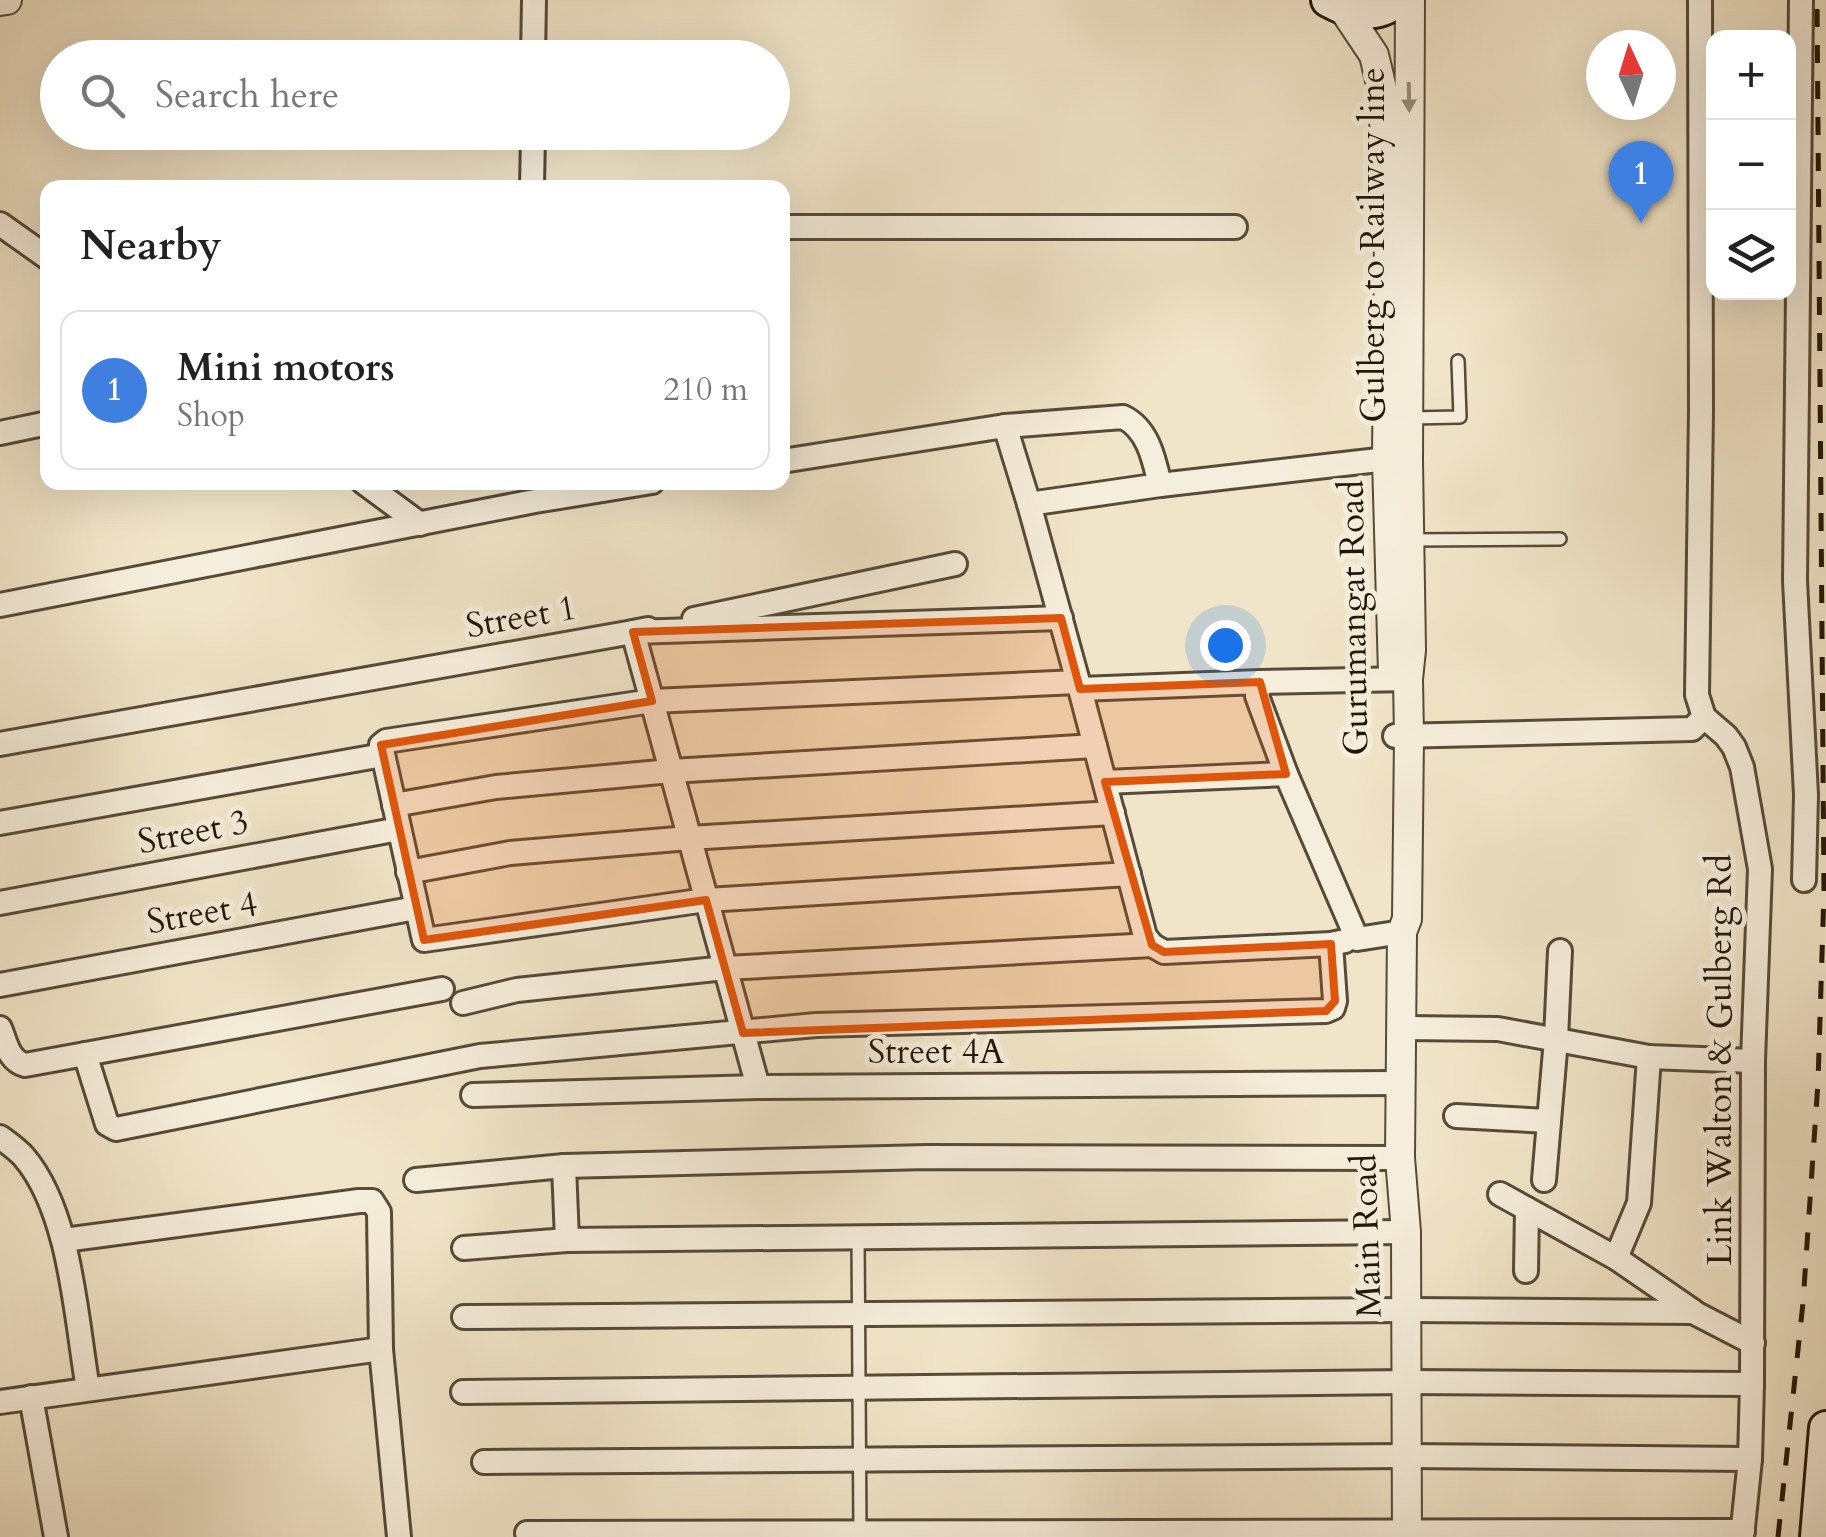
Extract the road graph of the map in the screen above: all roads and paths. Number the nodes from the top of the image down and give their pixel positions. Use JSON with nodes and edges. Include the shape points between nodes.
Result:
{"nodes":[{"id":1,"x":534,"y":0,"type":"edge"},
{"id":2,"x":1397,"y":0,"type":"edge"},
{"id":3,"x":1410,"y":0,"type":"edge"},
{"id":4,"x":1700,"y":0,"type":"edge"},
{"id":5,"x":1801,"y":0,"type":"edge"},
{"id":6,"x":1336,"y":5,"type":"edge"},
{"id":7,"x":534,"y":40,"type":"edge"},
{"id":8,"x":533,"y":150,"type":"edge"},
{"id":9,"x":532,"y":180,"type":"edge"},
{"id":10,"x":0,"y":224,"type":"edge"},
{"id":11,"x":1235,"y":227,"type":"dead end"},
{"id":12,"x":790,"y":228,"type":"edge"},
{"id":13,"x":23,"y":240,"type":"junction"},
{"id":14,"x":0,"y":251,"type":"edge"},
{"id":15,"x":40,"y":252,"type":"edge"},
{"id":16,"x":1458,"y":361,"type":"dead end"},
{"id":17,"x":1409,"y":418,"type":"junction"},
{"id":18,"x":40,"y":425,"type":"edge"},
{"id":19,"x":1005,"y":426,"type":"junction"},
{"id":20,"x":0,"y":433,"type":"edge"},
{"id":21,"x":1398,"y":460,"type":"junction"},
{"id":22,"x":790,"y":461,"type":"edge"},
{"id":23,"x":1160,"y":485,"type":"junction"},
{"id":24,"x":374,"y":490,"type":"edge"},
{"id":25,"x":535,"y":492,"type":"edge"},
{"id":26,"x":1029,"y":504,"type":"junction"},
{"id":27,"x":420,"y":524,"type":"junction"},
{"id":28,"x":1560,"y":539,"type":"dead end"},
{"id":29,"x":1410,"y":540,"type":"junction"},
{"id":30,"x":954,"y":564,"type":"dead end"},
{"id":31,"x":0,"y":605,"type":"edge"},
{"id":32,"x":1060,"y":618,"type":"junction"},
{"id":33,"x":633,"y":632,"type":"junction"},
{"id":34,"x":1400,"y":678,"type":"junction"},
{"id":35,"x":1260,"y":682,"type":"junction"},
{"id":36,"x":1079,"y":686,"type":"junction"},
{"id":37,"x":652,"y":701,"type":"junction"},
{"id":38,"x":1704,"y":717,"type":"junction"},
{"id":39,"x":1402,"y":736,"type":"junction"},
{"id":40,"x":0,"y":744,"type":"edge"},
{"id":41,"x":1095,"y":746,"type":"junction"},
{"id":42,"x":383,"y":755,"type":"junction"},
{"id":43,"x":671,"y":771,"type":"junction"},
{"id":44,"x":1286,"y":774,"type":"junction"},
{"id":45,"x":1104,"y":782,"type":"junction"},
{"id":46,"x":394,"y":805,"type":"junction"},
{"id":47,"x":1113,"y":813,"type":"junction"},
{"id":48,"x":0,"y":823,"type":"edge"},
{"id":49,"x":399,"y":829,"type":"junction"},
{"id":50,"x":689,"y":838,"type":"junction"},
{"id":51,"x":408,"y":872,"type":"junction"},
{"id":52,"x":1129,"y":874,"type":"junction"},
{"id":53,"x":1804,"y":880,"type":"dead end"},
{"id":54,"x":706,"y":900,"type":"junction"},
{"id":55,"x":0,"y":903,"type":"edge"},
{"id":56,"x":416,"y":908,"type":"junction"},
{"id":57,"x":1402,"y":932,"type":"junction"},
{"id":58,"x":1357,"y":939,"type":"junction"},
{"id":59,"x":1330,"y":944,"type":"junction"},
{"id":60,"x":1152,"y":945,"type":"junction"},
{"id":61,"x":1560,"y":951,"type":"dead end"},
{"id":62,"x":725,"y":968,"type":"junction"},
{"id":63,"x":0,"y":985,"type":"edge"},
{"id":64,"x":442,"y":989,"type":"dead end"},
{"id":65,"x":463,"y":1004,"type":"dead end"},
{"id":66,"x":0,"y":1028,"type":"edge"},
{"id":67,"x":1401,"y":1028,"type":"junction"},
{"id":68,"x":743,"y":1033,"type":"junction"},
{"id":69,"x":1556,"y":1040,"type":"junction"},
{"id":70,"x":85,"y":1054,"type":"junction"},
{"id":71,"x":1649,"y":1057,"type":"junction"},
{"id":72,"x":1753,"y":1061,"type":"junction"},
{"id":73,"x":1400,"y":1083,"type":"junction"},
{"id":74,"x":758,"y":1087,"type":"junction"},
{"id":75,"x":473,"y":1095,"type":"dead end"},
{"id":76,"x":1456,"y":1116,"type":"dead end"},
{"id":77,"x":1549,"y":1121,"type":"junction"},
{"id":78,"x":0,"y":1137,"type":"edge"},
{"id":79,"x":1400,"y":1158,"type":"junction"},
{"id":80,"x":564,"y":1166,"type":"junction"},
{"id":81,"x":416,"y":1180,"type":"dead end"},
{"id":82,"x":1544,"y":1180,"type":"dead end"},
{"id":83,"x":1500,"y":1194,"type":"dead end"},
{"id":84,"x":1527,"y":1209,"type":"junction"},
{"id":85,"x":1406,"y":1232,"type":"junction"},
{"id":86,"x":858,"y":1237,"type":"junction"},
{"id":87,"x":64,"y":1240,"type":"junction"},
{"id":88,"x":567,"y":1240,"type":"junction"},
{"id":89,"x":464,"y":1248,"type":"dead end"},
{"id":90,"x":1616,"y":1258,"type":"junction"},
{"id":91,"x":1526,"y":1271,"type":"dead end"},
{"id":92,"x":1406,"y":1310,"type":"junction"},
{"id":93,"x":1693,"y":1312,"type":"junction"},
{"id":94,"x":859,"y":1314,"type":"junction"},
{"id":95,"x":464,"y":1317,"type":"dead end"},
{"id":96,"x":1753,"y":1343,"type":"junction"},
{"id":97,"x":380,"y":1350,"type":"junction"},
{"id":98,"x":1407,"y":1382,"type":"junction"},
{"id":99,"x":1752,"y":1384,"type":"junction"},
{"id":100,"x":88,"y":1388,"type":"junction"},
{"id":101,"x":859,"y":1388,"type":"junction"},
{"id":102,"x":463,"y":1392,"type":"dead end"},
{"id":103,"x":31,"y":1397,"type":"junction"},
{"id":104,"x":0,"y":1402,"type":"edge"},
{"id":105,"x":1826,"y":1428,"type":"edge"},
{"id":106,"x":1407,"y":1456,"type":"junction"},
{"id":107,"x":860,"y":1459,"type":"junction"},
{"id":108,"x":1750,"y":1460,"type":"junction"},
{"id":109,"x":484,"y":1462,"type":"dead end"},
{"id":110,"x":527,"y":1533,"type":"dead end"},
{"id":111,"x":1408,"y":1534,"type":"edge"},
{"id":112,"x":1742,"y":1534,"type":"edge"},
{"id":113,"x":1820,"y":1535,"type":"edge"},
{"id":114,"x":860,"y":1536,"type":"edge"},
{"id":115,"x":56,"y":1537,"type":"edge"},
{"id":116,"x":397,"y":1537,"type":"edge"}],
"edges":[{"from":1,"to":7,"type":"street"},
{"from":2,"to":6,"type":"main road","via":[[1369,13]]},
{"from":3,"to":17,"type":"street","name":"Gulberg to Railway line","one_way":true},
{"from":4,"to":38,"type":"street","via":[[1698,695]]},
{"from":5,"to":53,"type":"street","via":[[1795,581]]},
{"from":6,"to":21,"type":"street","name":"Gurumangat Road","via":[[1374,55],[1383,93]]},
{"from":8,"to":9,"type":"street"},
{"from":10,"to":13,"type":"street"},
{"from":11,"to":12,"type":"street"},
{"from":13,"to":14,"type":"street"},
{"from":13,"to":15,"type":"street"},
{"from":16,"to":17,"type":"lane","via":[[1460,417]]},
{"from":17,"to":21,"type":"street","name":"Gulberg to Railway line"},
{"from":18,"to":20,"type":"street"},
{"from":19,"to":22,"type":"street"},
{"from":19,"to":23,"type":"street","via":[[1123,416],[1143,433]]},
{"from":19,"to":26,"type":"street"},
{"from":21,"to":23,"type":"street","name":"Gulberg to Railway line"},
{"from":21,"to":29,"type":"street"},
{"from":21,"to":34,"type":"street","name":"Gurumangat Road"},
{"from":23,"to":26,"type":"street","name":"Gulberg to Railway line"},
{"from":24,"to":27,"type":"street"},
{"from":25,"to":27,"type":"street"},
{"from":26,"to":32,"type":"street"},
{"from":27,"to":31,"type":"street"},
{"from":28,"to":29,"type":"lane"},
{"from":29,"to":34,"type":"street","via":[[1411,650]]},
{"from":30,"to":33,"type":"street"},
{"from":32,"to":33,"type":"street","name":"Street 1"},
{"from":32,"to":36,"type":"street"},
{"from":33,"to":37,"type":"street"},
{"from":33,"to":40,"type":"street","name":"Street 1"},
{"from":34,"to":35,"type":"street"},
{"from":34,"to":39,"type":"street","name":"Main Road"},
{"from":35,"to":36,"type":"street"},
{"from":35,"to":44,"type":"street","via":[[1258,696]]},
{"from":36,"to":37,"type":"street"},
{"from":36,"to":41,"type":"street"},
{"from":37,"to":42,"type":"street","via":[[382,742]]},
{"from":37,"to":43,"type":"street"},
{"from":38,"to":39,"type":"street","via":[[1692,729]]},
{"from":38,"to":72,"type":"street","name":"Link Walton & Gulberg Rd","via":[[1726,736],[1742,767],[1760,869]]},
{"from":39,"to":57,"type":"street","name":"Main Road"},
{"from":41,"to":43,"type":"street"},
{"from":41,"to":45,"type":"street"},
{"from":42,"to":46,"type":"street"},
{"from":42,"to":48,"type":"street"},
{"from":43,"to":46,"type":"street","via":[[496,787]]},
{"from":43,"to":50,"type":"street"},
{"from":44,"to":45,"type":"street"},
{"from":44,"to":58,"type":"street"},
{"from":45,"to":47,"type":"street"},
{"from":46,"to":49,"type":"street"},
{"from":47,"to":50,"type":"street"},
{"from":47,"to":52,"type":"street"},
{"from":49,"to":51,"type":"street"},
{"from":49,"to":55,"type":"street","name":"Street 3"},
{"from":50,"to":51,"type":"street","via":[[510,853]]},
{"from":50,"to":54,"type":"street"},
{"from":51,"to":56,"type":"street"},
{"from":52,"to":54,"type":"street"},
{"from":52,"to":60,"type":"street"},
{"from":54,"to":56,"type":"street","via":[[424,940]]},
{"from":54,"to":62,"type":"street"},
{"from":56,"to":63,"type":"street","name":"Street 4"},
{"from":57,"to":58,"type":"street"},
{"from":57,"to":67,"type":"street","name":"Main Road"},
{"from":58,"to":59,"type":"street"},
{"from":59,"to":60,"type":"street","via":[[1164,952]]},
{"from":59,"to":68,"type":"street","via":[[1336,1001],[1326,1011],[835,1024]]},
{"from":60,"to":62,"type":"street"},
{"from":61,"to":69,"type":"street"},
{"from":62,"to":65,"type":"street","via":[[517,990]]},
{"from":62,"to":68,"type":"street"},
{"from":64,"to":70,"type":"street"},
{"from":66,"to":70,"type":"street","via":[[18,1063]]},
{"from":67,"to":69,"type":"street","via":[[1498,1028]]},
{"from":67,"to":73,"type":"street","name":"Main Road"},
{"from":68,"to":70,"type":"street","via":[[480,1056],[116,1129],[108,1124]]},
{"from":68,"to":74,"type":"street"},
{"from":69,"to":71,"type":"street"},
{"from":69,"to":77,"type":"street"},
{"from":71,"to":72,"type":"street"},
{"from":71,"to":90,"type":"street","via":[[1640,1203]]},
{"from":72,"to":96,"type":"street","name":"Link Walton & Gulberg Rd"},
{"from":73,"to":74,"type":"street","name":"Street 4A"},
{"from":73,"to":79,"type":"street","name":"Main Road"},
{"from":74,"to":75,"type":"street","name":"Street 4A"},
{"from":76,"to":77,"type":"street"},
{"from":77,"to":82,"type":"street"},
{"from":78,"to":87,"type":"street","via":[[30,1166]]},
{"from":79,"to":80,"type":"street","via":[[928,1156]]},
{"from":79,"to":85,"type":"street","name":"Main Road"},
{"from":80,"to":81,"type":"street"},
{"from":80,"to":88,"type":"street"},
{"from":83,"to":84,"type":"street"},
{"from":84,"to":90,"type":"street"},
{"from":84,"to":91,"type":"street"},
{"from":85,"to":86,"type":"street"},
{"from":85,"to":92,"type":"street","name":"Main Road"},
{"from":86,"to":88,"type":"street"},
{"from":86,"to":94,"type":"lane"},
{"from":87,"to":97,"type":"street","via":[[372,1202],[379,1212]]},
{"from":87,"to":100,"type":"street"},
{"from":88,"to":89,"type":"street"},
{"from":90,"to":93,"type":"street"},
{"from":92,"to":93,"type":"street"},
{"from":92,"to":94,"type":"street"},
{"from":92,"to":98,"type":"street","name":"Main Road"},
{"from":93,"to":96,"type":"street"},
{"from":94,"to":95,"type":"street"},
{"from":94,"to":101,"type":"lane"},
{"from":96,"to":99,"type":"street","name":"Link Walton & Gulberg Rd"},
{"from":97,"to":100,"type":"street"},
{"from":97,"to":116,"type":"street"},
{"from":98,"to":99,"type":"street"},
{"from":98,"to":101,"type":"street"},
{"from":98,"to":106,"type":"street","name":"Main Road"},
{"from":99,"to":108,"type":"street","name":"Link Walton & Gulberg Rd"},
{"from":100,"to":103,"type":"street"},
{"from":101,"to":102,"type":"street"},
{"from":101,"to":107,"type":"lane"},
{"from":103,"to":104,"type":"street"},
{"from":103,"to":115,"type":"street"},
{"from":105,"to":113,"type":"main road"},
{"from":106,"to":107,"type":"street"},
{"from":106,"to":108,"type":"street"},
{"from":106,"to":111,"type":"street","name":"Main Road"},
{"from":107,"to":109,"type":"street"},
{"from":107,"to":114,"type":"lane"},
{"from":108,"to":112,"type":"street","name":"Link Walton & Gulberg Rd"},
{"from":110,"to":114,"type":"street"},
{"from":111,"to":112,"type":"street"},
{"from":111,"to":114,"type":"street"}]}
